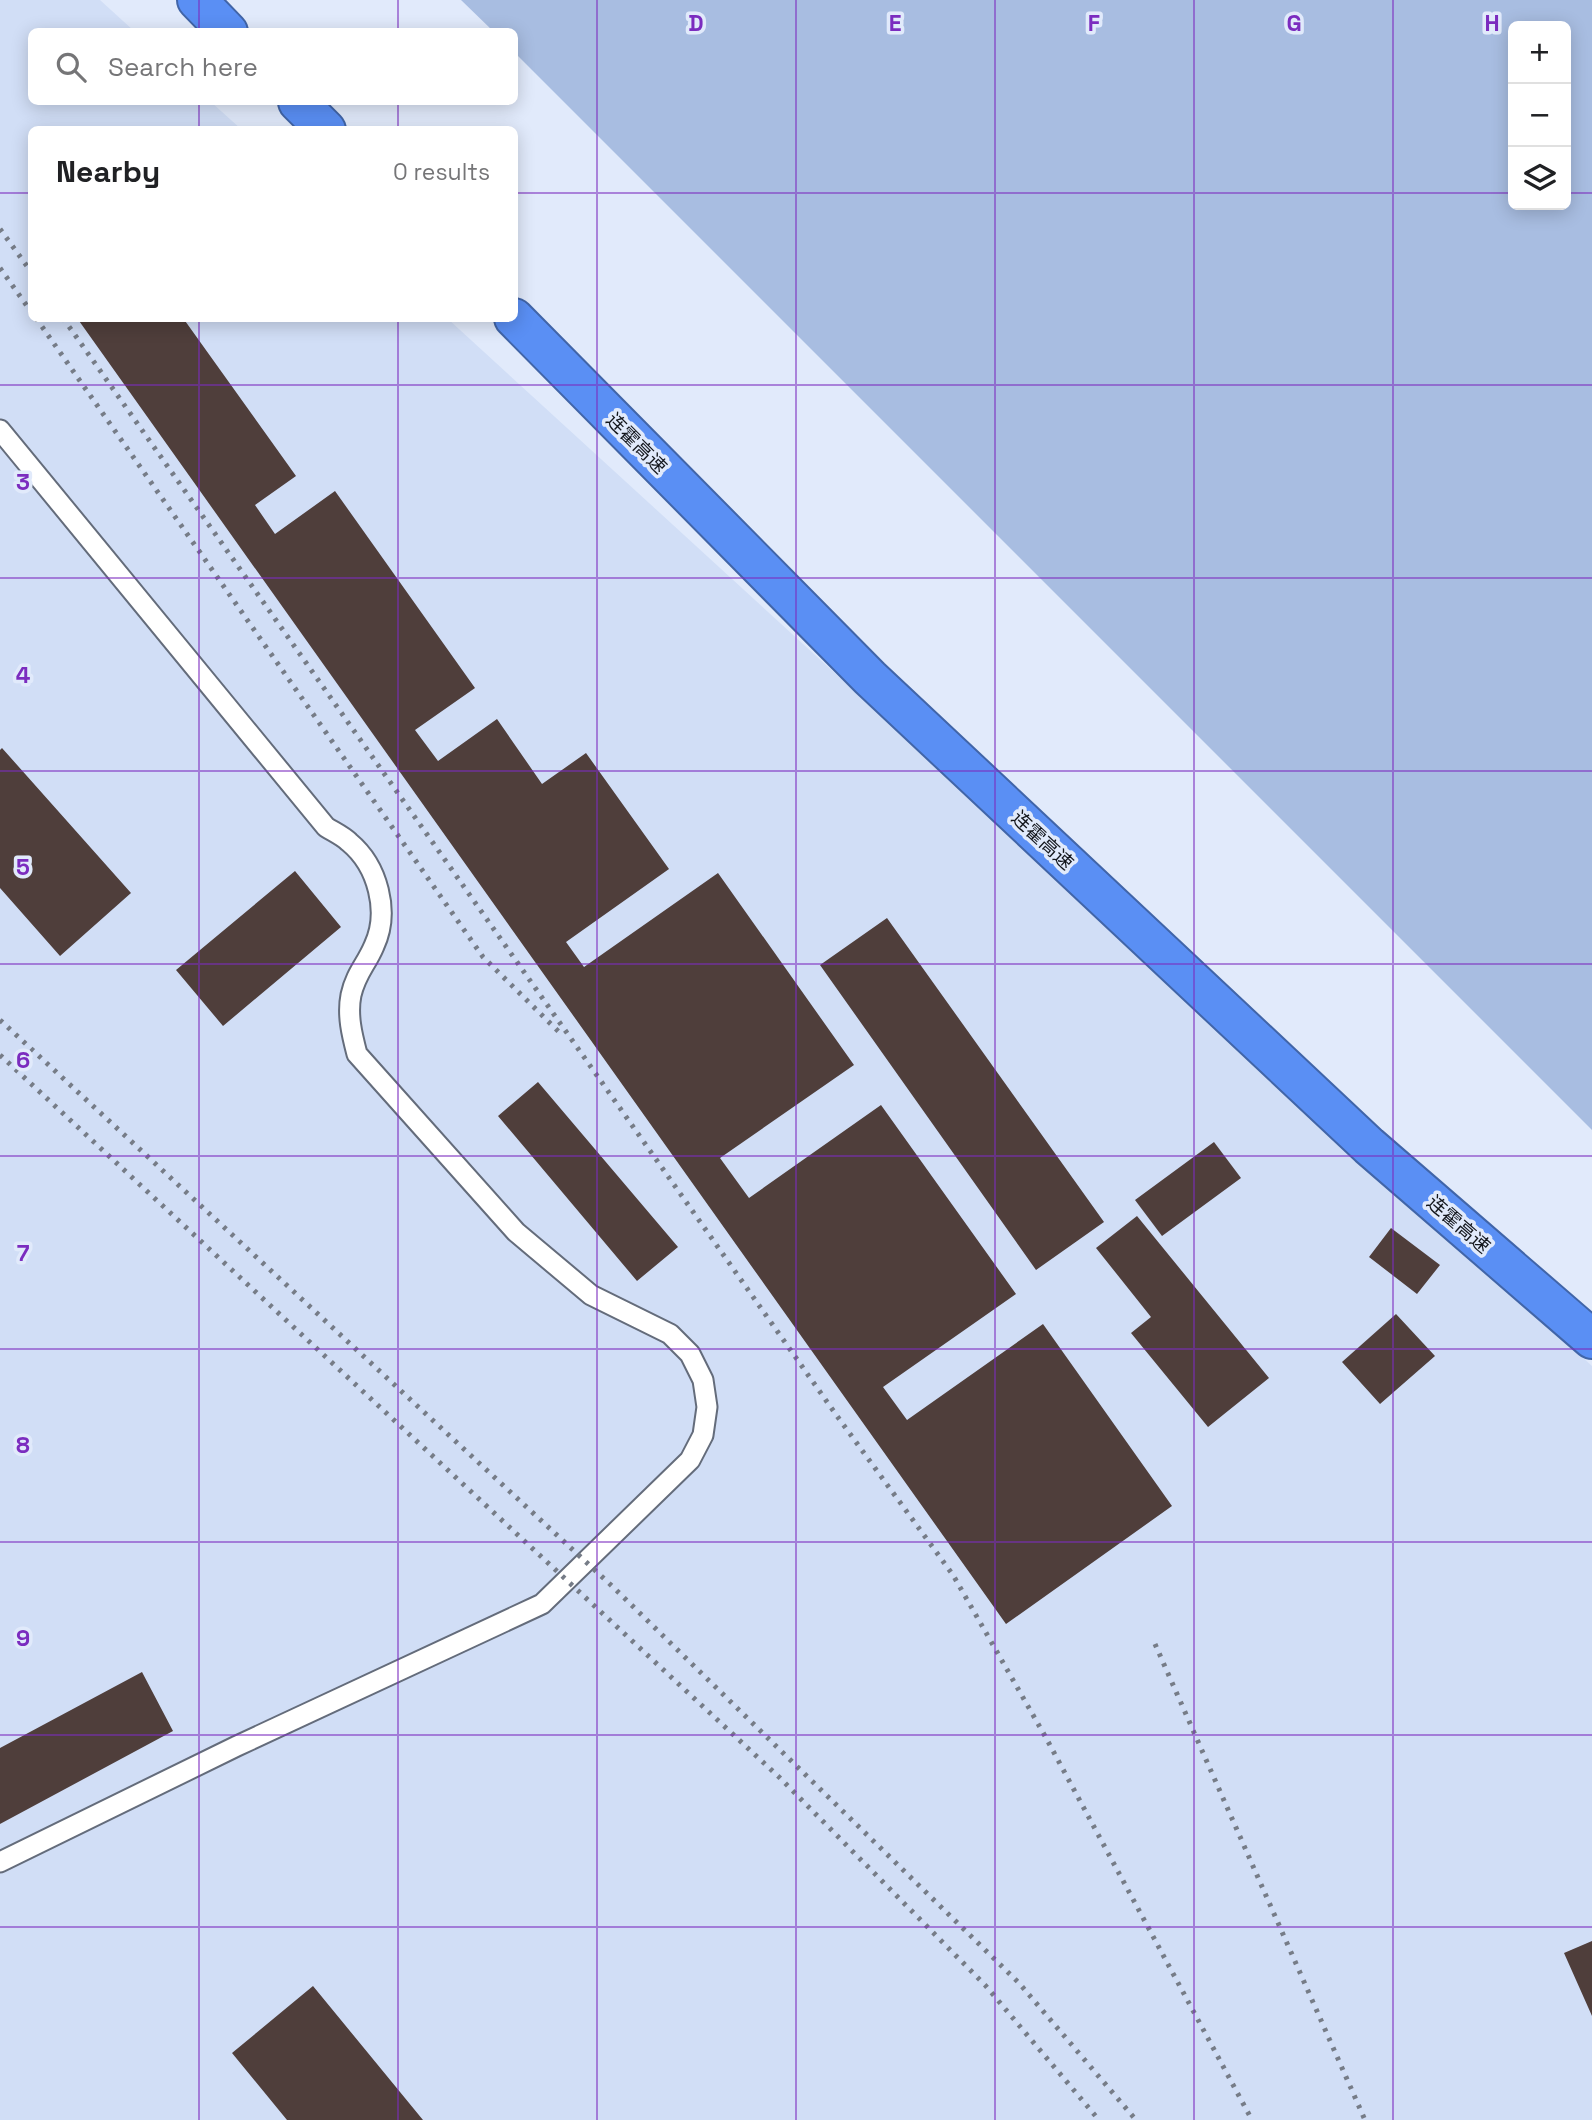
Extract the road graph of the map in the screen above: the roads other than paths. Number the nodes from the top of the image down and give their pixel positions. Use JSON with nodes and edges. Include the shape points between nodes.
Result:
{"nodes":[{"id":1,"x":197,"y":0,"type":"edge"},
{"id":2,"x":225,"y":28,"type":"edge"},
{"id":3,"x":301,"y":105,"type":"edge"},
{"id":4,"x":322,"y":126,"type":"edge"},
{"id":5,"x":518,"y":322,"type":"edge"},
{"id":6,"x":0,"y":430,"type":"edge"},
{"id":7,"x":1592,"y":1339,"type":"edge"},
{"id":8,"x":0,"y":1861,"type":"edge"}],
"edges":[{"from":1,"to":2,"type":"highway"},
{"from":3,"to":4,"type":"highway"},
{"from":5,"to":7,"type":"highway","name":"连霍高速","via":[[870,678],[1368,1146]]},
{"from":6,"to":8,"type":"lane","via":[[326,827],[350,842],[368,864],[379,890],[382,918],[351,997],[349,1026],[357,1054],[516,1232],[592,1295],[670,1334],[690,1354],[707,1407],[703,1435],[690,1460],[542,1604]]}]}
